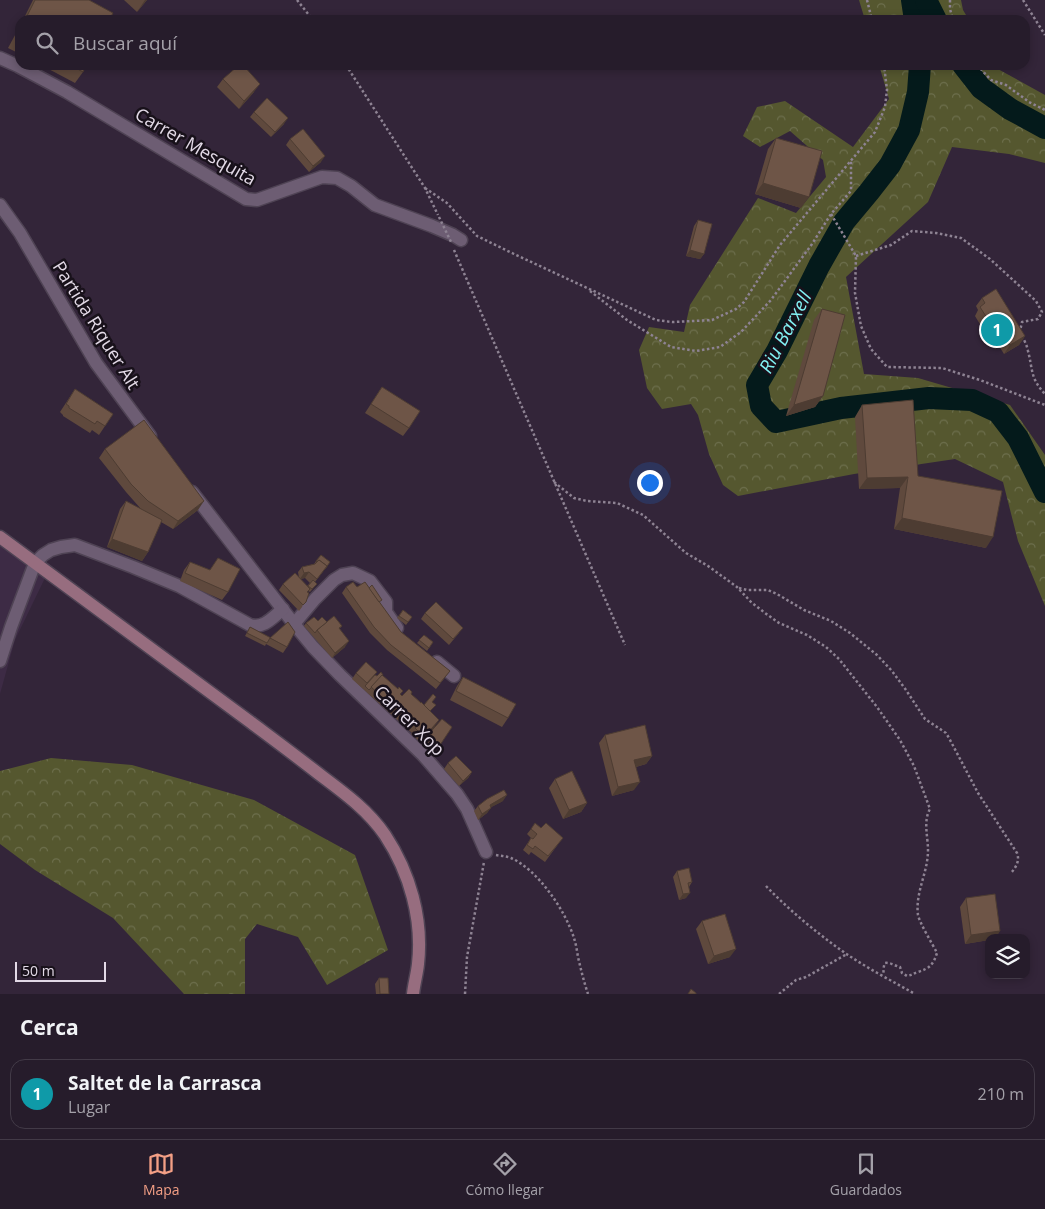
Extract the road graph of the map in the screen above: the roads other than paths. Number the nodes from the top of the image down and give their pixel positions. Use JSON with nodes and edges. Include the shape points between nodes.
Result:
{"nodes":[{"id":1,"x":0,"y":58,"type":"edge"},
{"id":2,"x":15,"y":66,"type":"edge"},
{"id":3,"x":24,"y":70,"type":"edge"},
{"id":4,"x":0,"y":205,"type":"edge"},
{"id":5,"x":456,"y":242,"type":"road end"},
{"id":6,"x":156,"y":444,"type":"edge"},
{"id":7,"x":185,"y":482,"type":"edge"},
{"id":8,"x":0,"y":538,"type":"edge"},
{"id":9,"x":35,"y":563,"type":"junction"},
{"id":10,"x":283,"y":610,"type":"junction"},
{"id":11,"x":294,"y":624,"type":"junction"},
{"id":12,"x":407,"y":638,"type":"edge"},
{"id":13,"x":430,"y":657,"type":"edge"},
{"id":14,"x":0,"y":662,"type":"edge"},
{"id":15,"x":454,"y":676,"type":"dead end"},
{"id":16,"x":486,"y":852,"type":"road end"},
{"id":17,"x":413,"y":994,"type":"edge"}],
"edges":[{"from":1,"to":2,"type":"street","name":"Carrer Mesquita"},
{"from":3,"to":5,"type":"street","name":"Carrer Mesquita","via":[[67,92],[246,198],[257,200],[314,180],[336,178],[375,205],[453,235]]},
{"from":4,"to":6,"type":"street","name":"Partida Riquer Alt","via":[[96,363]]},
{"from":7,"to":10,"type":"street"},
{"from":8,"to":9,"type":"main road"},
{"from":9,"to":10,"type":"street","via":[[51,550],[75,545],[179,586],[256,627]]},
{"from":9,"to":14,"type":"street"},
{"from":9,"to":17,"type":"main road","via":[[276,741],[352,799],[371,818],[394,850],[414,899],[419,945]]},
{"from":10,"to":11,"type":"street"},
{"from":11,"to":12,"type":"street","via":[[334,580],[353,573],[370,581],[386,602],[386,612]]},
{"from":11,"to":16,"type":"street","name":"Carrer Xop","via":[[457,794]]},
{"from":13,"to":15,"type":"street"}]}
